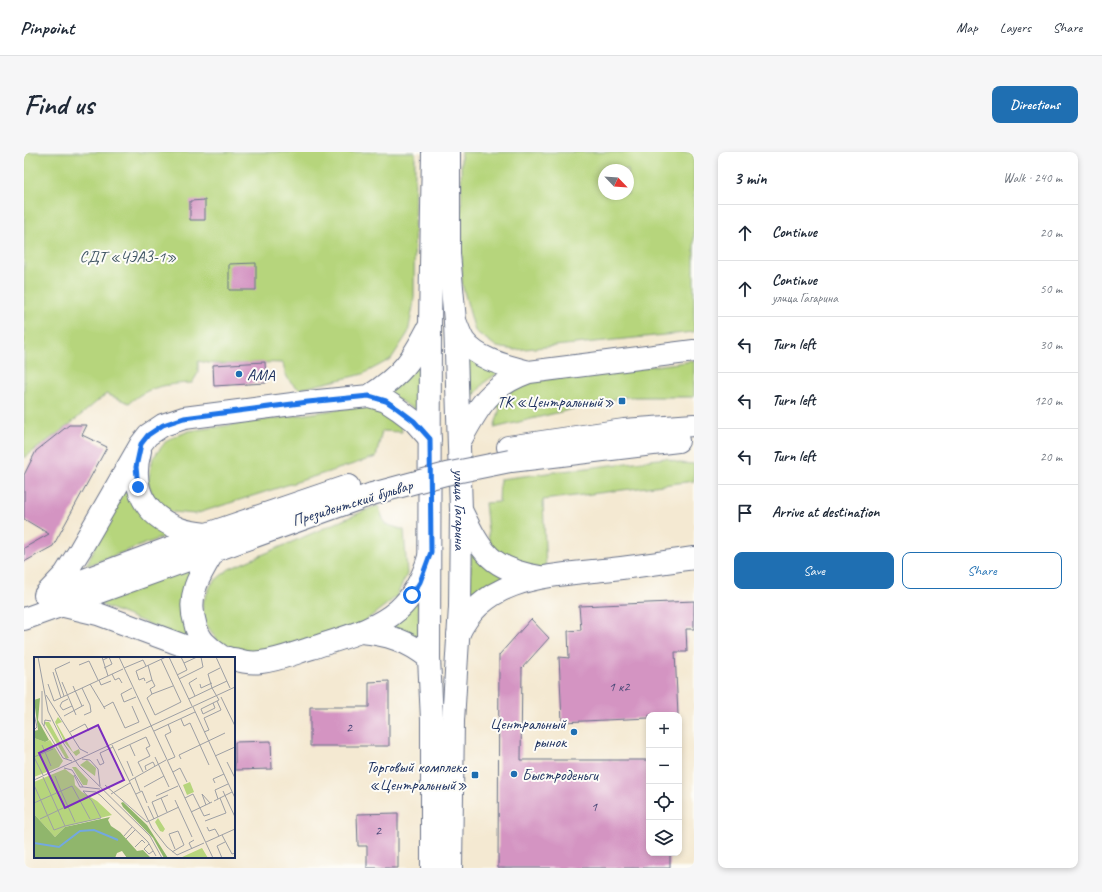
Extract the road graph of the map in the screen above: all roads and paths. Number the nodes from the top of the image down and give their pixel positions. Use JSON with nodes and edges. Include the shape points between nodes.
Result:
{"nodes":[{"id":1,"x":433,"y":152,"type":"edge"},
{"id":2,"x":449,"y":152,"type":"edge"},
{"id":3,"x":455,"y":321,"type":"junction"},
{"id":4,"x":430,"y":325,"type":"junction"},
{"id":5,"x":694,"y":350,"type":"edge"},
{"id":6,"x":529,"y":372,"type":"junction"},
{"id":7,"x":369,"y":396,"type":"junction"},
{"id":8,"x":694,"y":425,"type":"edge"},
{"id":9,"x":430,"y":439,"type":"junction"},
{"id":10,"x":694,"y":440,"type":"edge"},
{"id":11,"x":459,"y":443,"type":"junction"},
{"id":12,"x":141,"y":444,"type":"junction"},
{"id":13,"x":509,"y":454,"type":"junction"},
{"id":14,"x":461,"y":510,"type":"junction"},
{"id":15,"x":212,"y":541,"type":"junction"},
{"id":16,"x":431,"y":552,"type":"junction"},
{"id":17,"x":694,"y":558,"type":"edge"},
{"id":18,"x":540,"y":577,"type":"junction"},
{"id":19,"x":52,"y":600,"type":"junction"},
{"id":20,"x":24,"y":603,"type":"edge"},
{"id":21,"x":24,"y":619,"type":"edge"},
{"id":22,"x":361,"y":632,"type":"junction"},
{"id":23,"x":458,"y":635,"type":"junction"},
{"id":24,"x":224,"y":657,"type":"edge"},
{"id":25,"x":227,"y":657,"type":"edge"},
{"id":26,"x":429,"y":658,"type":"junction"},
{"id":27,"x":235,"y":659,"type":"edge"},
{"id":28,"x":432,"y":868,"type":"edge"},
{"id":29,"x":451,"y":868,"type":"edge"}],
"edges":[{"from":1,"to":4,"type":"main road","name":"улица Гагарина"},
{"from":2,"to":3,"type":"main road","name":"улица Гагарина","via":[[449,254]]},
{"from":3,"to":6,"type":"main road","via":[[464,341],[474,350],[487,358]]},
{"from":3,"to":11,"type":"main road","name":"улица Гагарина"},
{"from":4,"to":7,"type":"main road","via":[[416,353],[404,369],[388,384]]},
{"from":4,"to":9,"type":"main road","name":"улица Гагарина"},
{"from":5,"to":6,"type":"main road"},
{"from":6,"to":11,"type":"main road","via":[[509,379],[494,390],[476,411]]},
{"from":7,"to":9,"type":"main road","via":[[386,401],[398,409],[414,421]]},
{"from":7,"to":12,"type":"main road","via":[[184,418],[163,425],[148,435]]},
{"from":8,"to":13,"type":"main road","name":"Президентский бульвар","via":[[617,431]]},
{"from":9,"to":16,"type":"main road","name":"улица Гагарина"},
{"from":10,"to":13,"type":"main road","name":"Президентский бульвар"},
{"from":11,"to":14,"type":"main road","name":"улица Гагарина"},
{"from":12,"to":15,"type":"main road","via":[[136,467],[138,487],[145,504],[159,519]]},
{"from":12,"to":19,"type":"main road"},
{"from":13,"to":15,"type":"main road","name":"Президентский бульвар","via":[[447,460]]},
{"from":14,"to":18,"type":"main road","via":[[477,543],[493,560],[513,571]]},
{"from":14,"to":23,"type":"main road","name":"улица Гагарина"},
{"from":15,"to":19,"type":"main road","name":"Президентский бульвар"},
{"from":15,"to":25,"type":"main road","via":[[192,593],[191,610],[203,641]]},
{"from":16,"to":22,"type":"main road","via":[[420,582],[399,610]]},
{"from":16,"to":26,"type":"main road","name":"улица Гагарина"},
{"from":17,"to":18,"type":"main road"},
{"from":18,"to":23,"type":"main road","via":[[502,591],[478,606],[464,622]]},
{"from":19,"to":20,"type":"main road","name":"Президентский бульвар"},
{"from":19,"to":21,"type":"main road","name":"Президентский бульвар"},
{"from":19,"to":24,"type":"main road","via":[[198,651]]},
{"from":22,"to":26,"type":"main road","via":[[396,638],[420,650]]},
{"from":22,"to":27,"type":"main road","via":[[282,658],[261,662]]},
{"from":23,"to":29,"type":"main road","name":"улица Гагарина","via":[[452,721]]},
{"from":26,"to":28,"type":"main road","name":"улица Гагарина","via":[[432,720]]}]}
